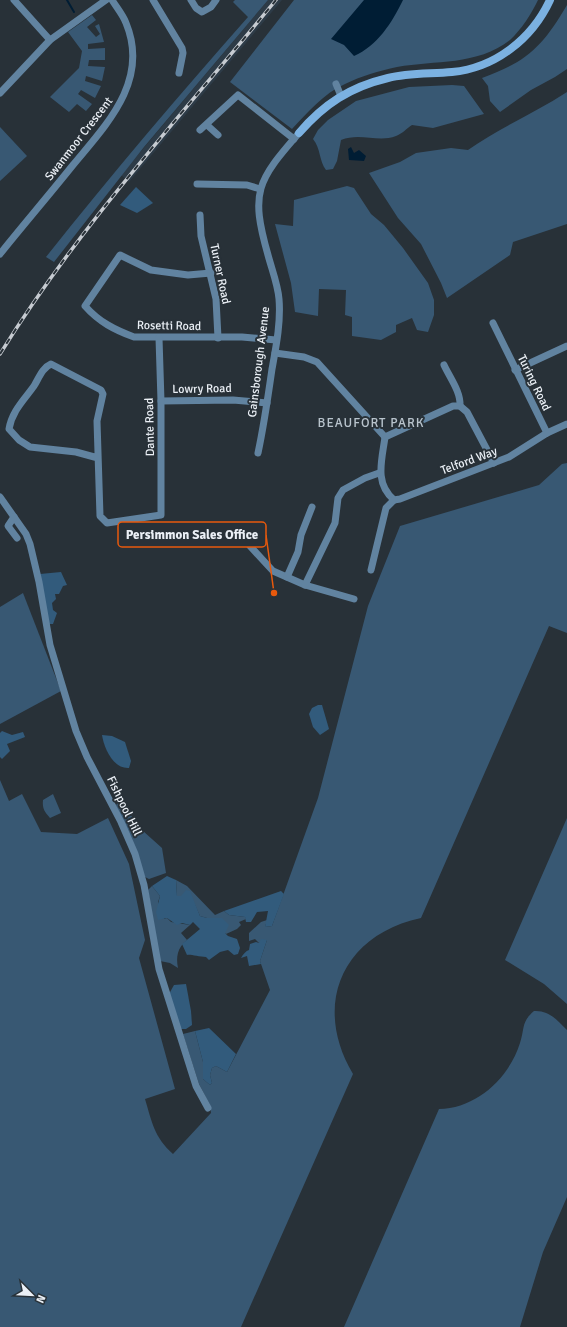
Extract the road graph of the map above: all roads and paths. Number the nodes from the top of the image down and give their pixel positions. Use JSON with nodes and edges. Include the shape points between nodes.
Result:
{"nodes":[{"id":1,"x":14,"y":0,"type":"edge"},
{"id":2,"x":106,"y":0,"type":"edge"},
{"id":3,"x":112,"y":0,"type":"edge"},
{"id":4,"x":153,"y":0,"type":"edge"},
{"id":5,"x":216,"y":0,"type":"edge"},
{"id":6,"x":550,"y":0,"type":"edge"},
{"id":7,"x":192,"y":1,"type":"edge"},
{"id":8,"x":50,"y":40,"type":"junction"},
{"id":9,"x":179,"y":73,"type":"dead end"},
{"id":10,"x":336,"y":84,"type":"dead end"},
{"id":11,"x":0,"y":93,"type":"edge"},
{"id":12,"x":341,"y":96,"type":"junction"},
{"id":13,"x":207,"y":124,"type":"junction"},
{"id":14,"x":200,"y":130,"type":"dead end"},
{"id":15,"x":218,"y":135,"type":"dead end"},
{"id":16,"x":296,"y":136,"type":"junction"},
{"id":17,"x":197,"y":184,"type":"dead end"},
{"id":18,"x":260,"y":189,"type":"junction"},
{"id":19,"x":200,"y":215,"type":"dead end"},
{"id":20,"x":0,"y":254,"type":"edge"},
{"id":21,"x":211,"y":273,"type":"junction"},
{"id":22,"x":492,"y":322,"type":"dead end"},
{"id":23,"x":159,"y":338,"type":"junction"},
{"id":24,"x":218,"y":338,"type":"junction"},
{"id":25,"x":276,"y":340,"type":"junction"},
{"id":26,"x":567,"y":346,"type":"edge"},
{"id":27,"x":275,"y":353,"type":"junction"},
{"id":28,"x":444,"y":366,"type":"dead end"},
{"id":29,"x":515,"y":370,"type":"junction"},
{"id":30,"x":161,"y":401,"type":"junction"},
{"id":31,"x":267,"y":403,"type":"junction"},
{"id":32,"x":460,"y":406,"type":"junction"},
{"id":33,"x":567,"y":424,"type":"edge"},
{"id":34,"x":547,"y":433,"type":"junction"},
{"id":35,"x":385,"y":437,"type":"junction"},
{"id":36,"x":258,"y":453,"type":"dead end"},
{"id":37,"x":98,"y":458,"type":"junction"},
{"id":38,"x":494,"y":463,"type":"junction"},
{"id":39,"x":379,"y":473,"type":"junction"},
{"id":40,"x":0,"y":497,"type":"edge"},
{"id":41,"x":394,"y":500,"type":"junction"},
{"id":42,"x":312,"y":508,"type":"dead end"},
{"id":43,"x":14,"y":517,"type":"junction"},
{"id":44,"x":239,"y":534,"type":"dead end"},
{"id":45,"x":16,"y":538,"type":"dead end"},
{"id":46,"x":371,"y":570,"type":"dead end"},
{"id":47,"x":287,"y":577,"type":"junction"},
{"id":48,"x":305,"y":585,"type":"junction"},
{"id":49,"x":354,"y":600,"type":"dead end"},
{"id":50,"x":208,"y":1108,"type":"dead end"}],
"edges":[{"from":1,"to":8,"type":"street"},
{"from":2,"to":8,"type":"street"},
{"from":3,"to":20,"type":"street","name":"Swanmoor Crescent","via":[[126,23],[132,48],[131,72],[123,100],[106,125]]},
{"from":4,"to":9,"type":"street","via":[[183,50]]},
{"from":5,"to":7,"type":"street","via":[[205,12],[199,11]]},
{"from":6,"to":12,"type":"street","name":"Gainsborough Avenue","via":[[533,29],[523,40],[484,64],[453,72],[389,77]]},
{"from":8,"to":11,"type":"street"},
{"from":10,"to":12,"type":"street"},
{"from":12,"to":16,"type":"street","name":"Gainsborough Avenue","via":[[328,103]]},
{"from":13,"to":14,"type":"street"},
{"from":13,"to":15,"type":"street"},
{"from":13,"to":16,"type":"street","via":[[238,95]]},
{"from":16,"to":18,"type":"street","name":"Gainsborough Avenue","via":[[277,158]]},
{"from":17,"to":18,"type":"street","via":[[247,185]]},
{"from":18,"to":25,"type":"street","name":"Gainsborough Avenue","via":[[259,218],[279,299]]},
{"from":19,"to":21,"type":"street","name":"Turner Road","via":[[201,236]]},
{"from":21,"to":23,"type":"street","name":"Rosetti Road","via":[[188,275],[151,270],[120,255],[84,306],[93,316],[118,332],[134,337]]},
{"from":21,"to":24,"type":"street","name":"Turner Road","via":[[216,299]]},
{"from":22,"to":29,"type":"street","name":"Turing Road"},
{"from":23,"to":24,"type":"street","name":"Rosetti Road"},
{"from":23,"to":30,"type":"street","name":"Dante Road"},
{"from":24,"to":25,"type":"street","name":"Rosetti Road"},
{"from":25,"to":27,"type":"street","name":"Gainsborough Avenue"},
{"from":26,"to":29,"type":"street"},
{"from":27,"to":31,"type":"street","name":"Gainsborough Avenue"},
{"from":27,"to":35,"type":"street","via":[[304,357],[317,362]]},
{"from":28,"to":32,"type":"street","via":[[458,392]]},
{"from":29,"to":34,"type":"street","name":"Turing Road"},
{"from":30,"to":31,"type":"street","name":"Lowry Road","via":[[233,400]]},
{"from":30,"to":37,"type":"street","name":"Dante Road","via":[[161,515],[107,523],[100,516]]},
{"from":31,"to":36,"type":"street","name":"Gainsborough Avenue"},
{"from":32,"to":35,"type":"street","via":[[452,406]]},
{"from":32,"to":38,"type":"street","via":[[467,412]]},
{"from":33,"to":34,"type":"street"},
{"from":34,"to":38,"type":"street","name":"Telford Way","via":[[509,457]]},
{"from":35,"to":39,"type":"street"},
{"from":37,"to":37,"type":"street","via":[[76,452],[30,447],[19,440],[10,428],[16,409],[47,366],[54,365],[101,390],[103,394],[97,421]]},
{"from":38,"to":41,"type":"street","name":"Telford Way"},
{"from":39,"to":41,"type":"street","via":[[388,495]]},
{"from":39,"to":48,"type":"street","via":[[343,490],[338,498],[335,523]]},
{"from":40,"to":43,"type":"street","name":"Fishpool Hill"},
{"from":41,"to":46,"type":"street","via":[[386,508]]},
{"from":42,"to":47,"type":"street"},
{"from":43,"to":45,"type":"street","via":[[8,526]]},
{"from":43,"to":50,"type":"street","name":"Fishpool Hill","via":[[26,534],[32,550],[50,645],[76,731],[135,854],[144,885],[159,969],[196,1086]]},
{"from":44,"to":47,"type":"street","via":[[273,571]]},
{"from":47,"to":48,"type":"street"},
{"from":48,"to":49,"type":"street"}]}
